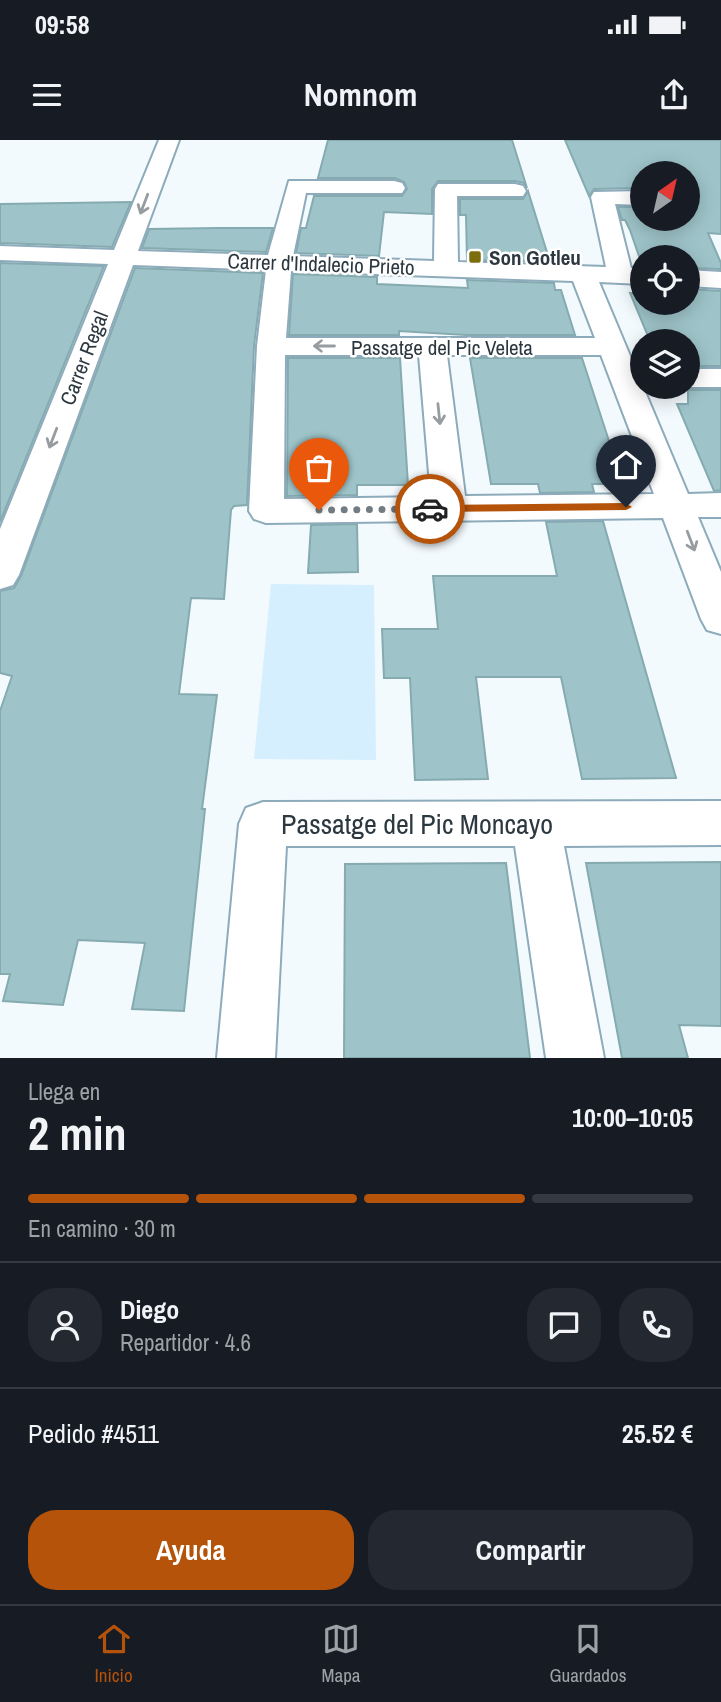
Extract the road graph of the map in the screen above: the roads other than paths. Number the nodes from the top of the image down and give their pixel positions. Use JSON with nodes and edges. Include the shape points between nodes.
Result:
{"nodes":[{"id":1,"x":169,"y":140,"type":"edge"},
{"id":2,"x":394,"y":188,"type":"dead end"},
{"id":3,"x":515,"y":191,"type":"dead end"},
{"id":4,"x":630,"y":198,"type":"edge"},
{"id":5,"x":0,"y":253,"type":"edge"},
{"id":6,"x":123,"y":257,"type":"junction"},
{"id":7,"x":279,"y":262,"type":"junction"},
{"id":8,"x":446,"y":267,"type":"junction"},
{"id":9,"x":630,"y":273,"type":"edge"},
{"id":10,"x":583,"y":274,"type":"junction"},
{"id":11,"x":630,"y":276,"type":"edge"},
{"id":12,"x":700,"y":279,"type":"edge"},
{"id":13,"x":721,"y":280,"type":"edge"},
{"id":14,"x":271,"y":346,"type":"junction"},
{"id":15,"x":432,"y":346,"type":"junction"},
{"id":16,"x":613,"y":347,"type":"junction"},
{"id":17,"x":630,"y":373,"type":"edge"},
{"id":18,"x":700,"y":378,"type":"edge"},
{"id":19,"x":721,"y":378,"type":"edge"},
{"id":20,"x":641,"y":399,"type":"edge"},
{"id":21,"x":721,"y":505,"type":"edge"},
{"id":22,"x":677,"y":506,"type":"junction"},
{"id":23,"x":449,"y":508,"type":"junction"},
{"id":24,"x":0,"y":575,"type":"edge"},
{"id":25,"x":721,"y":619,"type":"edge"},
{"id":26,"x":721,"y":823,"type":"edge"},
{"id":27,"x":536,"y":824,"type":"junction"},
{"id":28,"x":246,"y":1058,"type":"edge"},
{"id":29,"x":575,"y":1058,"type":"edge"}],
"edges":[{"from":1,"to":6,"type":"street","name":"Carrer Regal","one_way":true},
{"from":2,"to":7,"type":"street","via":[[297,186]]},
{"from":3,"to":8,"type":"street","via":[[446,189]]},
{"from":4,"to":9,"type":"street","via":[[602,197]]},
{"from":5,"to":6,"type":"street","name":"Carrer d'Indalecio Prieto"},
{"from":6,"to":7,"type":"street","name":"Carrer d'Indalecio Prieto"},
{"from":6,"to":24,"type":"street","name":"Carrer Regal","one_way":true},
{"from":7,"to":8,"type":"street","name":"Carrer d'Indalecio Prieto"},
{"from":7,"to":14,"type":"street"},
{"from":8,"to":10,"type":"street","name":"Carrer d'Indalecio Prieto"},
{"from":10,"to":11,"type":"street","name":"Carrer d'Indalecio Prieto"},
{"from":10,"to":16,"type":"street"},
{"from":12,"to":13,"type":"street"},
{"from":15,"to":14,"type":"street","name":"Passatge del Pic Veleta","one_way":true},
{"from":14,"to":23,"type":"street","via":[[266,511]]},
{"from":15,"to":16,"type":"street","name":"Passatge del Pic Veleta"},
{"from":15,"to":23,"type":"street","one_way":true},
{"from":16,"to":17,"type":"street"},
{"from":18,"to":19,"type":"street"},
{"from":20,"to":22,"type":"street"},
{"from":21,"to":22,"type":"street"},
{"from":22,"to":23,"type":"street"},
{"from":22,"to":25,"type":"street","one_way":true},
{"from":26,"to":27,"type":"street","name":"Passatge del Pic Moncayo"},
{"from":27,"to":28,"type":"street","name":"Passatge del Pic Moncayo","via":[[263,824]]},
{"from":27,"to":29,"type":"street"}]}
